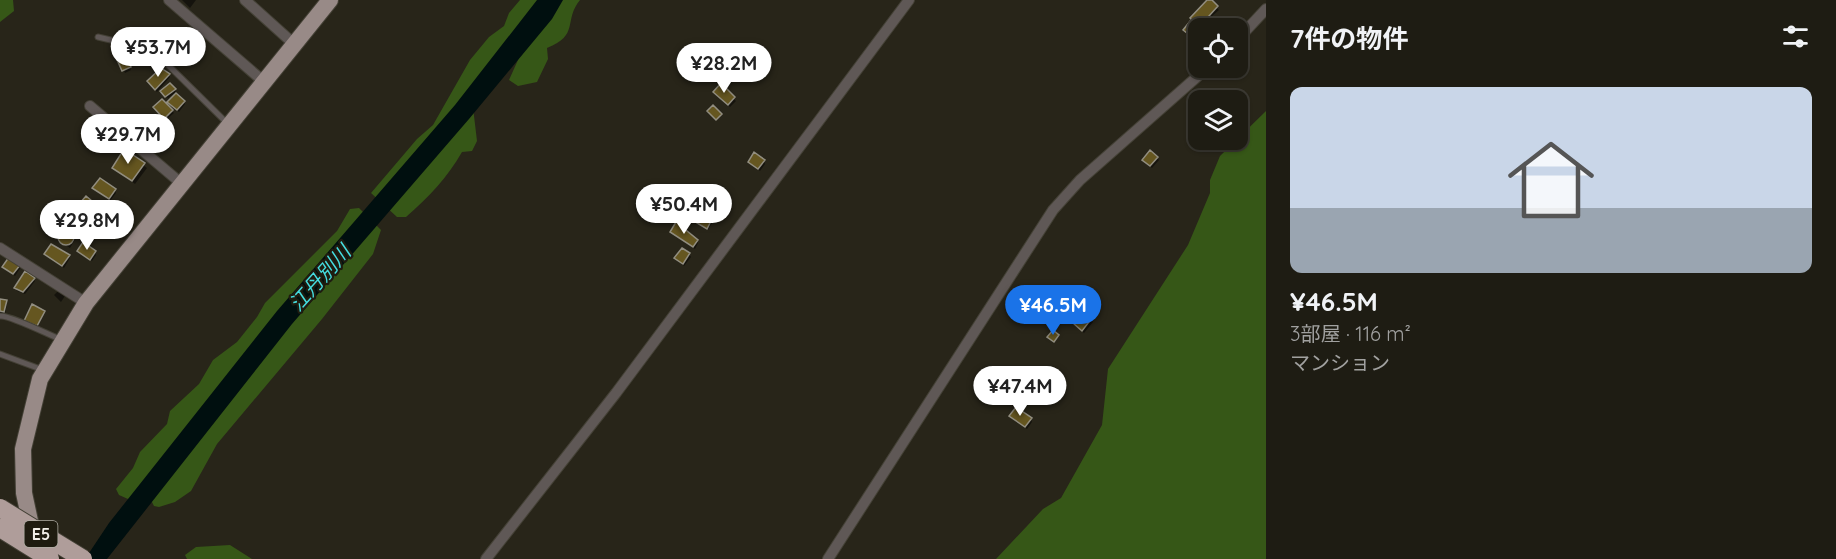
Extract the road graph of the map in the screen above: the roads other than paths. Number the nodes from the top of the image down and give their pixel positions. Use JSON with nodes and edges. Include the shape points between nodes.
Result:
{"nodes":[{"id":1,"x":169,"y":0,"type":"edge"},
{"id":2,"x":330,"y":0,"type":"edge"},
{"id":3,"x":909,"y":0,"type":"edge"},
{"id":4,"x":250,"y":2,"type":"edge"},
{"id":5,"x":1266,"y":9,"type":"edge"},
{"id":6,"x":1248,"y":28,"type":"edge"},
{"id":7,"x":98,"y":37,"type":"dead end"},
{"id":8,"x":294,"y":44,"type":"junction"},
{"id":9,"x":1196,"y":78,"type":"edge"},
{"id":10,"x":263,"y":81,"type":"junction"},
{"id":11,"x":90,"y":106,"type":"dead end"},
{"id":12,"x":229,"y":124,"type":"junction"},
{"id":13,"x":182,"y":184,"type":"junction"},
{"id":14,"x":0,"y":248,"type":"edge"},
{"id":15,"x":86,"y":303,"type":"junction"},
{"id":16,"x":0,"y":316,"type":"edge"},
{"id":17,"x":62,"y":341,"type":"junction"},
{"id":18,"x":0,"y":354,"type":"edge"},
{"id":19,"x":45,"y":370,"type":"junction"},
{"id":20,"x":0,"y":508,"type":"edge"},
{"id":21,"x":0,"y":528,"type":"edge"},
{"id":22,"x":33,"y":555,"type":"edge"},
{"id":23,"x":50,"y":559,"type":"edge"},
{"id":24,"x":82,"y":559,"type":"edge"},
{"id":25,"x":486,"y":559,"type":"edge"},
{"id":26,"x":828,"y":559,"type":"edge"}],
"edges":[{"from":1,"to":10,"type":"street"},
{"from":2,"to":8,"type":"main road"},
{"from":3,"to":25,"type":"street","via":[[616,393]]},
{"from":4,"to":8,"type":"street"},
{"from":5,"to":6,"type":"street"},
{"from":7,"to":12,"type":"lane","via":[[167,64]]},
{"from":8,"to":10,"type":"main road"},
{"from":9,"to":26,"type":"street","via":[[1080,180],[1053,210]]},
{"from":10,"to":12,"type":"main road"},
{"from":11,"to":13,"type":"street"},
{"from":12,"to":13,"type":"main road"},
{"from":13,"to":15,"type":"main road"},
{"from":14,"to":15,"type":"street"},
{"from":15,"to":17,"type":"main road"},
{"from":16,"to":17,"type":"lane"},
{"from":17,"to":19,"type":"main road"},
{"from":18,"to":19,"type":"lane"},
{"from":19,"to":22,"type":"main road","via":[[23,449],[24,493]]},
{"from":20,"to":24,"type":"highway","number":"E5","bridge":true},
{"from":21,"to":23,"type":"highway","number":"E5","bridge":true}]}
